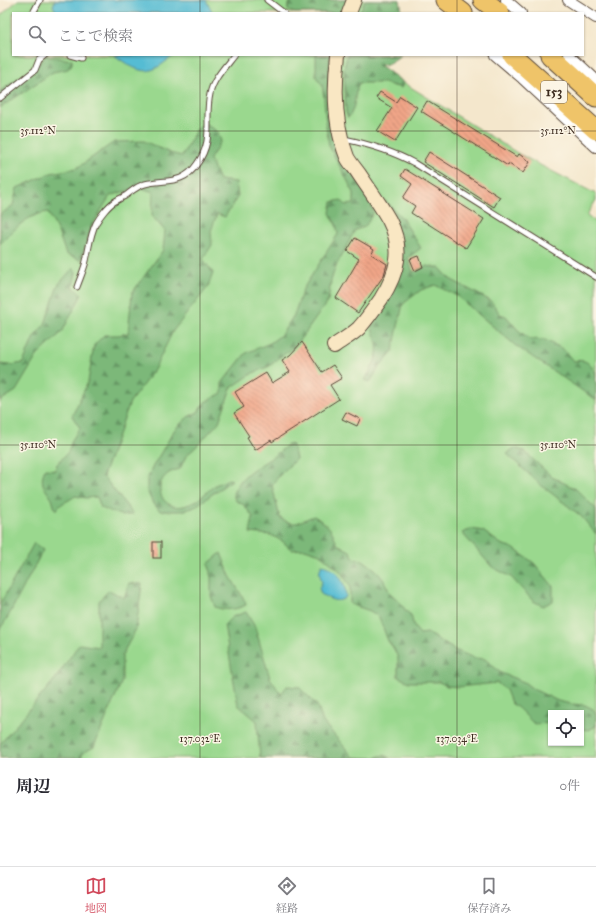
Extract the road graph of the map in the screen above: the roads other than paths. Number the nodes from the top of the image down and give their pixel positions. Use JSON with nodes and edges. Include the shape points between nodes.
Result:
{"nodes":[{"id":1,"x":40,"y":0,"type":"edge"},
{"id":2,"x":267,"y":0,"type":"edge"},
{"id":3,"x":354,"y":0,"type":"edge"},
{"id":4,"x":483,"y":0,"type":"edge"},
{"id":5,"x":506,"y":0,"type":"edge"},
{"id":6,"x":568,"y":0,"type":"edge"},
{"id":7,"x":34,"y":12,"type":"edge"},
{"id":8,"x":280,"y":12,"type":"edge"},
{"id":9,"x":349,"y":12,"type":"edge"},
{"id":10,"x":499,"y":12,"type":"edge"},
{"id":11,"x":520,"y":12,"type":"edge"},
{"id":12,"x":596,"y":18,"type":"edge"},
{"id":13,"x":74,"y":56,"type":"edge"},
{"id":14,"x":233,"y":56,"type":"edge"},
{"id":15,"x":338,"y":56,"type":"edge"},
{"id":16,"x":496,"y":56,"type":"edge"},
{"id":17,"x":513,"y":56,"type":"edge"},
{"id":18,"x":551,"y":56,"type":"edge"},
{"id":19,"x":570,"y":56,"type":"edge"},
{"id":20,"x":38,"y":58,"type":"edge"},
{"id":21,"x":81,"y":58,"type":"dead end"},
{"id":22,"x":596,"y":80,"type":"edge"},
{"id":23,"x":596,"y":97,"type":"edge"},
{"id":24,"x":0,"y":98,"type":"edge"},
{"id":25,"x":573,"y":116,"type":"junction"},
{"id":26,"x":596,"y":130,"type":"edge"},
{"id":27,"x":341,"y":139,"type":"junction"},
{"id":28,"x":596,"y":147,"type":"edge"},
{"id":29,"x":596,"y":277,"type":"edge"},
{"id":30,"x":77,"y":287,"type":"dead end"},
{"id":31,"x":334,"y":346,"type":"dead end"}],
"edges":[{"from":1,"to":7,"type":"lane"},
{"from":2,"to":8,"type":"lane"},
{"from":3,"to":9,"type":"street"},
{"from":4,"to":10,"type":"highway"},
{"from":5,"to":11,"type":"street"},
{"from":6,"to":12,"type":"street"},
{"from":13,"to":21,"type":"lane"},
{"from":14,"to":30,"type":"lane","via":[[213,83],[208,106],[208,140],[192,172],[177,180],[135,188],[112,203],[97,222]]},
{"from":15,"to":27,"type":"street","via":[[335,84],[338,131]]},
{"from":16,"to":25,"type":"street"},
{"from":17,"to":25,"type":"highway","number":"153"},
{"from":18,"to":23,"type":"highway","number":"153"},
{"from":19,"to":22,"type":"street"},
{"from":20,"to":24,"type":"lane","via":[[35,70]]},
{"from":25,"to":26,"type":"highway","number":"153"},
{"from":25,"to":28,"type":"street"},
{"from":27,"to":29,"type":"lane","via":[[399,155],[414,163]]},
{"from":27,"to":31,"type":"street","via":[[348,159],[388,220],[396,236],[398,252],[397,266],[389,285],[373,311],[358,329]]}]}
